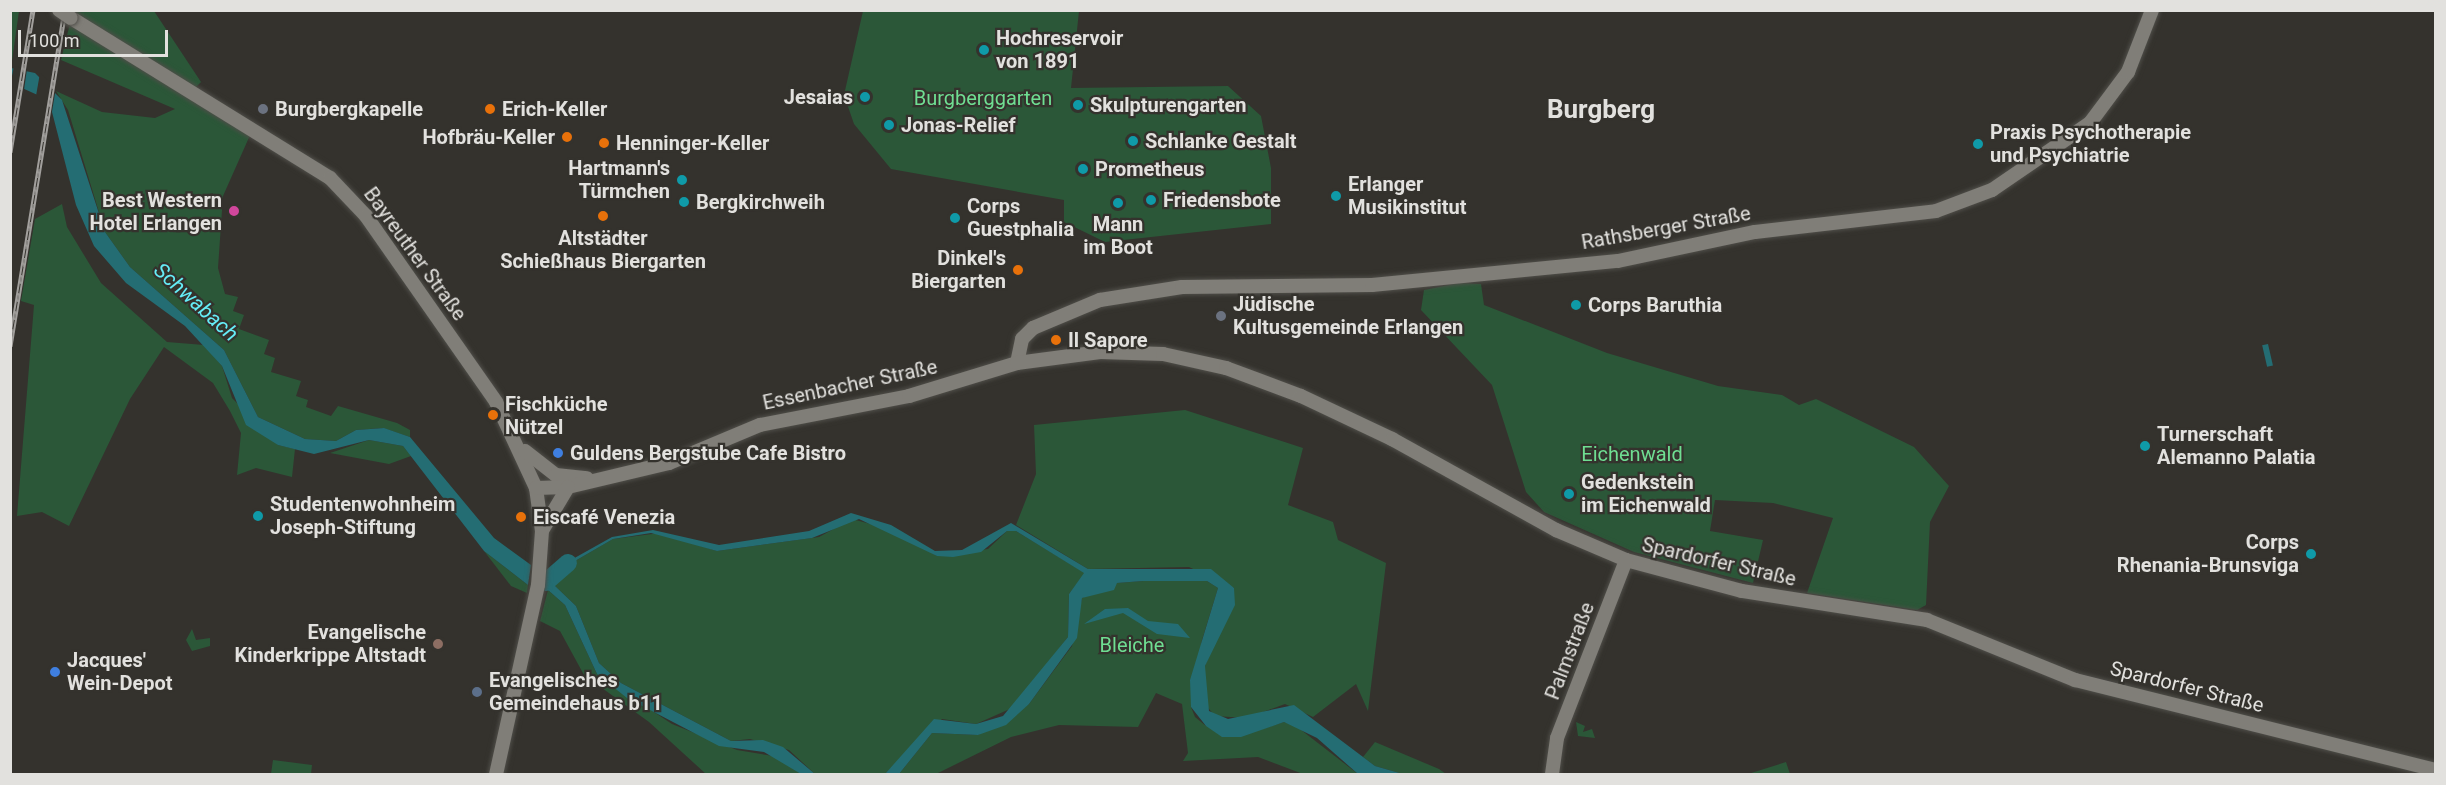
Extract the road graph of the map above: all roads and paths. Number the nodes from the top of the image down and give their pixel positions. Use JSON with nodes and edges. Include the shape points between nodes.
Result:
{"nodes":[{"id":1,"x":59,"y":10,"type":"edge"},
{"id":2,"x":2152,"y":10,"type":"edge"},
{"id":3,"x":1017,"y":363,"type":"junction"},
{"id":4,"x":518,"y":443,"type":"junction"},
{"id":5,"x":556,"y":475,"type":"junction"},
{"id":6,"x":589,"y":478,"type":"junction"},
{"id":7,"x":568,"y":487,"type":"junction"},
{"id":8,"x":536,"y":488,"type":"junction"},
{"id":9,"x":542,"y":531,"type":"junction"},
{"id":10,"x":1626,"y":560,"type":"junction"},
{"id":11,"x":2436,"y":770,"type":"edge"},
{"id":12,"x":496,"y":774,"type":"edge"},
{"id":13,"x":1552,"y":774,"type":"edge"}],
"edges":[{"from":1,"to":4,"type":"street","name":"Bayreuther Straße","bridge":true,"via":[[306,161],[340,188],[469,361]]},
{"from":2,"to":3,"type":"street","name":"Rathsberger Straße","via":[[2128,72],[2090,123],[1992,190],[1936,211],[1755,232],[1618,261],[1372,285],[1182,287],[1100,300],[1033,328],[1022,339]]},
{"from":3,"to":6,"type":"street","name":"Essenbacher Straße","via":[[909,396],[806,412],[669,463]]},
{"from":3,"to":10,"type":"street","name":"Spardorfer Straße","via":[[1135,352],[1226,368],[1392,439],[1556,530]]},
{"from":4,"to":5,"type":"street","name":"Bayreuther Straße"},
{"from":4,"to":8,"type":"street","name":"Bayreuther Straße"},
{"from":5,"to":6,"type":"street","name":"Essenbacher Straße"},
{"from":5,"to":8,"type":"street"},
{"from":6,"to":7,"type":"street","name":"Essenbacher Straße"},
{"from":7,"to":8,"type":"street","name":"Essenbacher Straße"},
{"from":7,"to":9,"type":"street"},
{"from":8,"to":9,"type":"street","name":"Bayreuther Straße"},
{"from":9,"to":12,"type":"street","name":"Bayreuther Straße","via":[[536,596]]},
{"from":10,"to":11,"type":"street","name":"Spardorfer Straße","via":[[1742,591],[1927,620],[2075,680]]},
{"from":10,"to":13,"type":"street","name":"Palmstraße","via":[[1553,756]]}]}
